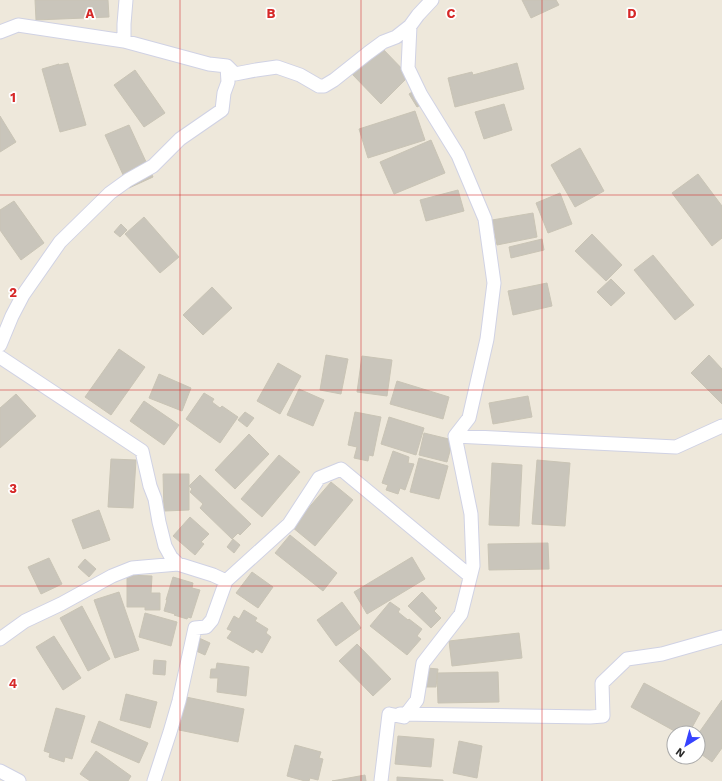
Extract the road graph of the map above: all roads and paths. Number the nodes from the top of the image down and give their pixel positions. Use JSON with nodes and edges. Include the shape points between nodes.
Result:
{"nodes":[{"id":1,"x":126,"y":0,"type":"edge"},
{"id":2,"x":432,"y":0,"type":"edge"},
{"id":3,"x":410,"y":26,"type":"junction"},
{"id":4,"x":0,"y":32,"type":"edge"},
{"id":5,"x":124,"y":41,"type":"junction"},
{"id":6,"x":227,"y":66,"type":"junction"},
{"id":7,"x":0,"y":345,"type":"edge"},
{"id":8,"x":0,"y":357,"type":"edge"},
{"id":9,"x":722,"y":426,"type":"edge"},
{"id":10,"x":455,"y":436,"type":"junction"},
{"id":11,"x":178,"y":564,"type":"junction"},
{"id":12,"x":470,"y":576,"type":"junction"},
{"id":13,"x":226,"y":581,"type":"junction"},
{"id":14,"x":722,"y":636,"type":"edge"},
{"id":15,"x":0,"y":638,"type":"edge"},
{"id":16,"x":389,"y":714,"type":"junction"},
{"id":17,"x":0,"y":771,"type":"edge"},
{"id":18,"x":19,"y":781,"type":"edge"},
{"id":19,"x":154,"y":781,"type":"edge"},
{"id":20,"x":381,"y":781,"type":"edge"}],
"edges":[{"from":1,"to":5,"type":"street"},
{"from":2,"to":3,"type":"street"},
{"from":3,"to":6,"type":"street","via":[[396,37],[383,42],[324,86],[277,67],[235,74]]},
{"from":3,"to":10,"type":"street","via":[[408,68],[421,95],[458,155],[485,219],[494,283],[486,339],[469,418]]},
{"from":4,"to":5,"type":"street","via":[[18,25]]},
{"from":5,"to":6,"type":"street","via":[[209,64]]},
{"from":6,"to":7,"type":"street","via":[[228,82],[222,110],[180,139],[153,166],[110,193],[60,242],[23,295]]},
{"from":8,"to":11,"type":"street","via":[[142,451],[165,546]]},
{"from":9,"to":10,"type":"street","via":[[676,447]]},
{"from":10,"to":12,"type":"street","via":[[471,514],[473,566]]},
{"from":11,"to":13,"type":"street"},
{"from":11,"to":15,"type":"street","via":[[132,568],[112,576],[24,621]]},
{"from":12,"to":13,"type":"street","via":[[341,469],[319,478],[289,524]]},
{"from":12,"to":16,"type":"street","via":[[461,614],[423,663],[417,700],[404,717]]},
{"from":13,"to":19,"type":"street","via":[[212,620],[206,627],[195,628],[179,701]]},
{"from":14,"to":16,"type":"street","via":[[662,654],[627,659],[602,683],[603,716]]},
{"from":16,"to":20,"type":"street"},
{"from":17,"to":18,"type":"street"}]}
